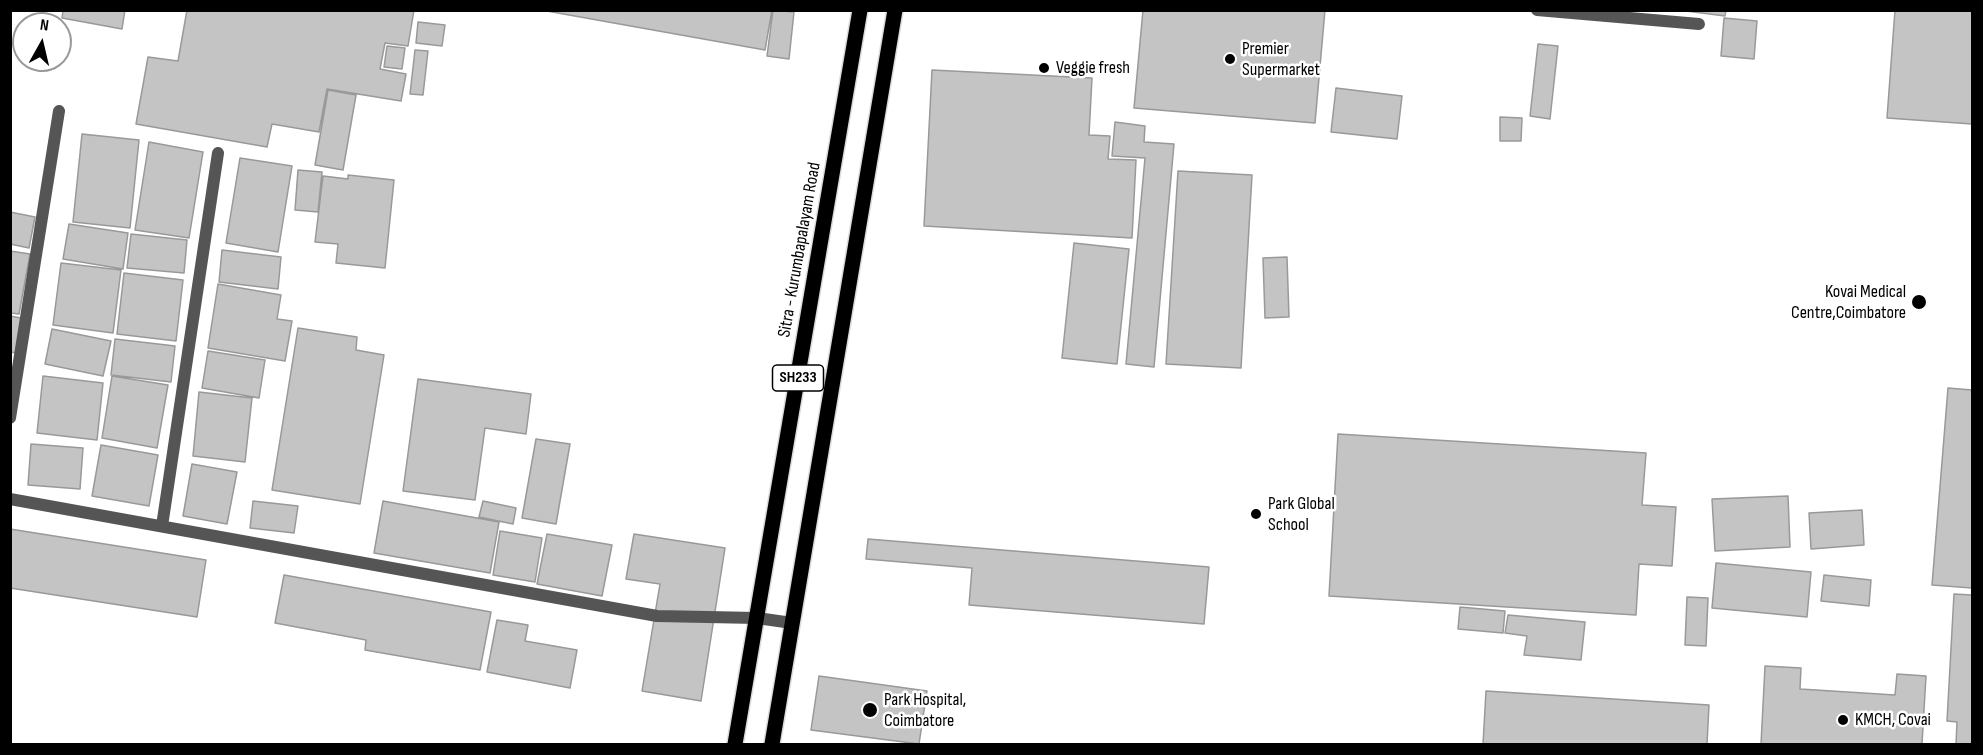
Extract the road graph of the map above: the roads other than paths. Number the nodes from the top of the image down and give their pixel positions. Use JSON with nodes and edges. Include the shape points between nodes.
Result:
{"nodes":[{"id":1,"x":860,"y":10,"type":"edge"},
{"id":2,"x":895,"y":10,"type":"edge"},
{"id":3,"x":1537,"y":10,"type":"edge"},
{"id":4,"x":1699,"y":24,"type":"dead end"},
{"id":5,"x":59,"y":111,"type":"dead end"},
{"id":6,"x":218,"y":153,"type":"dead end"},
{"id":7,"x":10,"y":418,"type":"edge"},
{"id":8,"x":10,"y":499,"type":"edge"},
{"id":9,"x":162,"y":526,"type":"junction"},
{"id":10,"x":757,"y":618,"type":"junction"},
{"id":11,"x":792,"y":624,"type":"junction"},
{"id":12,"x":735,"y":744,"type":"edge"},
{"id":13,"x":772,"y":744,"type":"edge"}],
"edges":[{"from":1,"to":10,"type":"main road","name":"Sitra - Kurumbapalayam Road","number":"SH233"},
{"from":2,"to":11,"type":"main road","number":"SH233"},
{"from":3,"to":4,"type":"street"},
{"from":5,"to":7,"type":"street"},
{"from":6,"to":9,"type":"street"},
{"from":8,"to":9,"type":"street"},
{"from":9,"to":10,"type":"street","via":[[657,616]]},
{"from":10,"to":11,"type":"street"},
{"from":10,"to":12,"type":"main road","name":"Sitra - Kurumbapalayam Road","number":"SH233"},
{"from":11,"to":13,"type":"main road","number":"SH233"}]}
